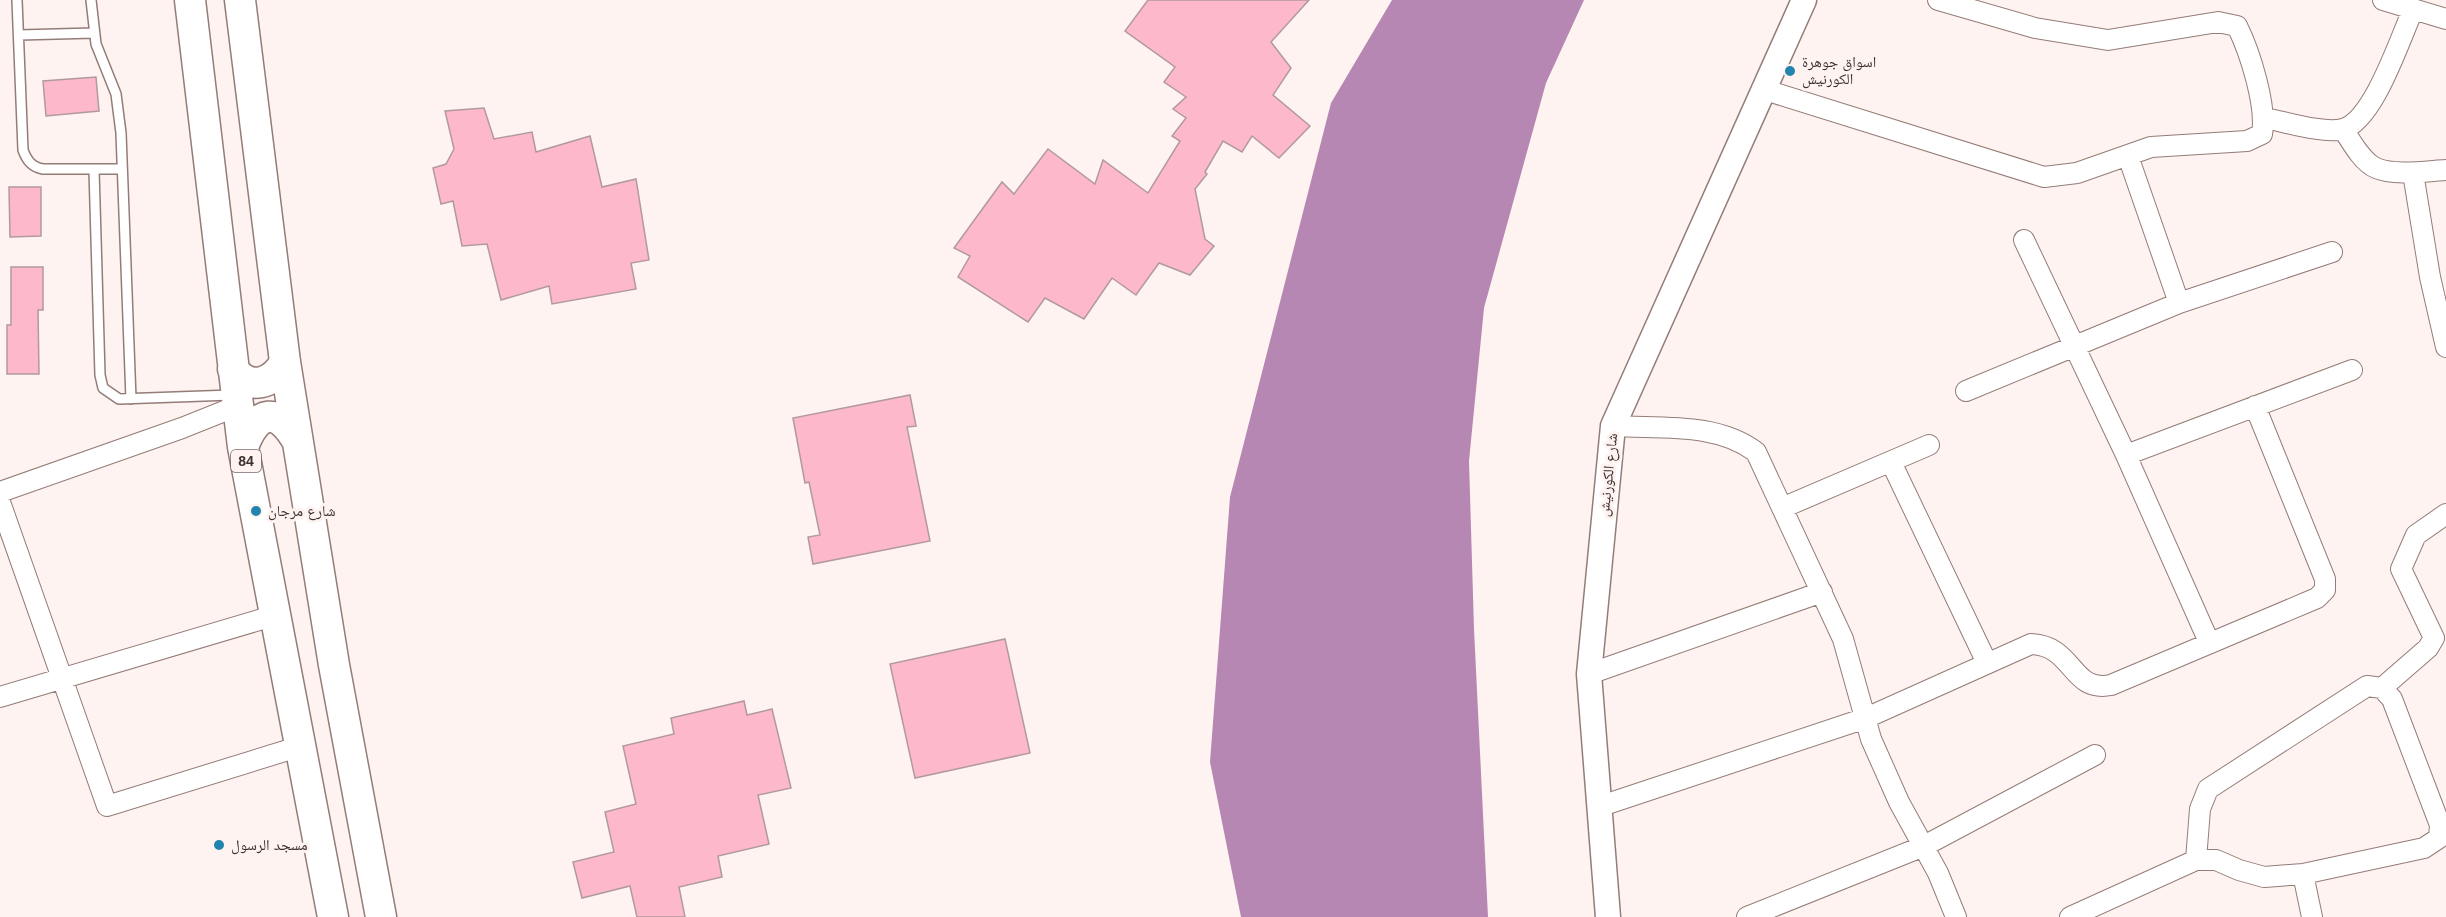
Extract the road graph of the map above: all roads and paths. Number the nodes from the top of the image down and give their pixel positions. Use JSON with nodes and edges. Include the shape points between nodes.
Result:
{"nodes":[{"id":1,"x":17,"y":0,"type":"edge"},
{"id":2,"x":91,"y":0,"type":"edge"},
{"id":3,"x":190,"y":0,"type":"edge"},
{"id":4,"x":240,"y":0,"type":"edge"},
{"id":5,"x":1804,"y":0,"type":"edge"},
{"id":6,"x":1938,"y":0,"type":"edge"},
{"id":7,"x":2383,"y":0,"type":"edge"},
{"id":8,"x":2413,"y":10,"type":"junction"},
{"id":9,"x":2446,"y":19,"type":"edge"},
{"id":10,"x":94,"y":33,"type":"junction"},
{"id":11,"x":19,"y":35,"type":"junction"},
{"id":12,"x":1762,"y":89,"type":"junction"},
{"id":13,"x":2265,"y":118,"type":"junction"},
{"id":14,"x":2343,"y":129,"type":"junction"},
{"id":15,"x":2128,"y":156,"type":"junction"},
{"id":16,"x":122,"y":169,"type":"junction"},
{"id":17,"x":93,"y":170,"type":"junction"},
{"id":18,"x":2446,"y":170,"type":"edge"},
{"id":19,"x":2413,"y":173,"type":"junction"},
{"id":20,"x":2024,"y":240,"type":"dead end"},
{"id":21,"x":2332,"y":252,"type":"dead end"},
{"id":22,"x":2179,"y":303,"type":"junction"},
{"id":23,"x":2441,"y":310,"type":"edge"},
{"id":24,"x":2075,"y":346,"type":"junction"},
{"id":25,"x":2446,"y":347,"type":"edge"},
{"id":26,"x":285,"y":362,"type":"junction"},
{"id":27,"x":2352,"y":370,"type":"dead end"},
{"id":28,"x":235,"y":390,"type":"junction"},
{"id":29,"x":1966,"y":391,"type":"dead end"},
{"id":30,"x":131,"y":399,"type":"junction"},
{"id":31,"x":2255,"y":406,"type":"junction"},
{"id":32,"x":1613,"y":426,"type":"junction"},
{"id":33,"x":298,"y":442,"type":"junction"},
{"id":34,"x":1929,"y":445,"type":"dead end"},
{"id":35,"x":243,"y":447,"type":"junction"},
{"id":36,"x":2126,"y":455,"type":"junction"},
{"id":37,"x":1891,"y":462,"type":"junction"},
{"id":38,"x":0,"y":492,"type":"edge"},
{"id":39,"x":0,"y":502,"type":"edge"},
{"id":40,"x":1782,"y":508,"type":"junction"},
{"id":41,"x":2446,"y":513,"type":"edge"},
{"id":42,"x":1822,"y":592,"type":"junction"},
{"id":43,"x":276,"y":615,"type":"junction"},
{"id":44,"x":2209,"y":642,"type":"junction"},
{"id":45,"x":1987,"y":663,"type":"junction"},
{"id":46,"x":1588,"y":674,"type":"junction"},
{"id":47,"x":64,"y":678,"type":"junction"},
{"id":48,"x":2382,"y":688,"type":"junction"},
{"id":49,"x":0,"y":698,"type":"edge"},
{"id":50,"x":1866,"y":718,"type":"junction"},
{"id":51,"x":301,"y":746,"type":"junction"},
{"id":52,"x":2095,"y":755,"type":"dead end"},
{"id":53,"x":1598,"y":807,"type":"junction"},
{"id":54,"x":1924,"y":846,"type":"junction"},
{"id":55,"x":2196,"y":860,"type":"junction"},
{"id":56,"x":2303,"y":874,"type":"junction"},
{"id":57,"x":333,"y":917,"type":"edge"},
{"id":58,"x":381,"y":917,"type":"edge"},
{"id":59,"x":1608,"y":917,"type":"edge"},
{"id":60,"x":1748,"y":917,"type":"edge"},
{"id":61,"x":1956,"y":917,"type":"edge"},
{"id":62,"x":2070,"y":917,"type":"edge"},
{"id":63,"x":2312,"y":917,"type":"edge"}],
"edges":[{"from":1,"to":11,"type":"lane"},
{"from":2,"to":10,"type":"lane"},
{"from":3,"to":28,"type":"main road","number":"84"},
{"from":4,"to":26,"type":"main road"},
{"from":5,"to":12,"type":"street","name":"شارع الكورنيش"},
{"from":6,"to":13,"type":"street","via":[[2035,28],[2108,40],[2218,22],[2237,26]]},
{"from":7,"to":8,"type":"street"},
{"from":8,"to":9,"type":"street"},
{"from":8,"to":14,"type":"street","via":[[2370,105],[2354,124]]},
{"from":10,"to":11,"type":"lane"},
{"from":10,"to":16,"type":"lane","via":[[116,94]]},
{"from":11,"to":17,"type":"lane","via":[[25,157],[43,170]]},
{"from":12,"to":15,"type":"street","via":[[2044,177],[2077,173]]},
{"from":12,"to":32,"type":"street","name":"شارع الكورنيش"},
{"from":13,"to":14,"type":"street"},
{"from":13,"to":15,"type":"street","via":[[2262,134],[2247,141],[2151,147]]},
{"from":14,"to":19,"type":"street","via":[[2361,155],[2376,168]]},
{"from":15,"to":22,"type":"street"},
{"from":16,"to":17,"type":"lane"},
{"from":16,"to":30,"type":"lane"},
{"from":17,"to":30,"type":"lane","via":[[101,381],[113,397]]},
{"from":18,"to":19,"type":"street"},
{"from":19,"to":23,"type":"street"},
{"from":20,"to":24,"type":"street"},
{"from":21,"to":22,"type":"street"},
{"from":22,"to":24,"type":"street"},
{"from":23,"to":25,"type":"street"},
{"from":24,"to":29,"type":"street"},
{"from":24,"to":36,"type":"street"},
{"from":26,"to":28,"type":"main road","via":[[273,379],[262,383],[244,381]]},
{"from":26,"to":33,"type":"main road"},
{"from":27,"to":31,"type":"street"},
{"from":28,"to":30,"type":"lane"},
{"from":28,"to":35,"type":"main road","number":"84"},
{"from":28,"to":38,"type":"street","via":[[182,428]]},
{"from":31,"to":36,"type":"street"},
{"from":31,"to":44,"type":"street","via":[[2325,579],[2325,590],[2317,598]]},
{"from":32,"to":40,"type":"street","via":[[1712,431],[1739,440],[1756,452]]},
{"from":32,"to":46,"type":"street","name":"شارع الكورنيش"},
{"from":33,"to":35,"type":"main road","via":[[289,426],[279,418],[266,416],[254,422]]},
{"from":33,"to":58,"type":"main road"},
{"from":34,"to":37,"type":"street"},
{"from":35,"to":43,"type":"main road","number":"84"},
{"from":36,"to":44,"type":"street"},
{"from":37,"to":40,"type":"street"},
{"from":37,"to":45,"type":"street"},
{"from":39,"to":47,"type":"street"},
{"from":40,"to":42,"type":"street"},
{"from":41,"to":48,"type":"street","via":[[2416,535],[2401,569],[2434,638],[2428,648]]},
{"from":42,"to":46,"type":"street"},
{"from":42,"to":50,"type":"street","via":[[1843,639]]},
{"from":43,"to":47,"type":"street"},
{"from":43,"to":51,"type":"main road","number":"84"},
{"from":44,"to":45,"type":"street","via":[[2098,688],[2087,685],[2055,649],[2046,645],[2031,644]]},
{"from":45,"to":50,"type":"street"},
{"from":46,"to":53,"type":"street","name":"شارع الكورنيش"},
{"from":47,"to":49,"type":"street"},
{"from":47,"to":51,"type":"street","via":[[107,807]]},
{"from":48,"to":55,"type":"street","via":[[2367,686],[2208,789],[2200,809]]},
{"from":48,"to":56,"type":"street","via":[[2396,709],[2440,825],[2439,838],[2424,848]]},
{"from":50,"to":53,"type":"street"},
{"from":50,"to":54,"type":"street","via":[[1882,763]]},
{"from":51,"to":57,"type":"main road","number":"84"},
{"from":52,"to":54,"type":"street"},
{"from":53,"to":59,"type":"street","name":"شارع الكورنيش"},
{"from":54,"to":60,"type":"street"},
{"from":54,"to":61,"type":"street"},
{"from":55,"to":56,"type":"street","via":[[2216,860],[2264,877]]},
{"from":55,"to":62,"type":"street"},
{"from":56,"to":63,"type":"street"}]}
